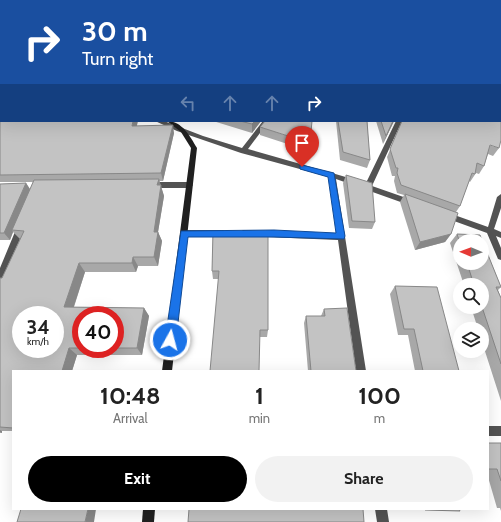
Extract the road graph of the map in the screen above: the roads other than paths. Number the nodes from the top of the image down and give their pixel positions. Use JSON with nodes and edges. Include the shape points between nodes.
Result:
{"nodes":[{"id":1,"x":160,"y":122,"type":"edge"},
{"id":2,"x":171,"y":122,"type":"edge"},
{"id":3,"x":265,"y":122,"type":"edge"},
{"id":4,"x":399,"y":122,"type":"edge"},
{"id":5,"x":183,"y":131,"type":"junction"},
{"id":6,"x":243,"y":151,"type":"junction"},
{"id":7,"x":332,"y":175,"type":"junction"},
{"id":8,"x":190,"y":184,"type":"junction"},
{"id":9,"x":144,"y":185,"type":"edge"},
{"id":10,"x":368,"y":186,"type":"junction"},
{"id":11,"x":501,"y":197,"type":"edge"},
{"id":12,"x":419,"y":205,"type":"edge"},
{"id":13,"x":440,"y":213,"type":"edge"},
{"id":14,"x":23,"y":222,"type":"edge"},
{"id":15,"x":490,"y":231,"type":"junction"},
{"id":16,"x":184,"y":233,"type":"junction"},
{"id":17,"x":501,"y":235,"type":"edge"},
{"id":18,"x":341,"y":236,"type":"junction"},
{"id":19,"x":501,"y":257,"type":"edge"},
{"id":20,"x":0,"y":278,"type":"edge"},
{"id":21,"x":167,"y":370,"type":"edge"},
{"id":22,"x":361,"y":370,"type":"edge"},
{"id":23,"x":489,"y":431,"type":"edge"},
{"id":24,"x":501,"y":431,"type":"edge"},
{"id":25,"x":149,"y":510,"type":"edge"},
{"id":26,"x":381,"y":510,"type":"edge"},
{"id":27,"x":148,"y":522,"type":"edge"},
{"id":28,"x":383,"y":522,"type":"edge"}],
"edges":[{"from":1,"to":5,"type":"street"},
{"from":2,"to":5,"type":"street"},
{"from":3,"to":6,"type":"street"},
{"from":4,"to":10,"type":"street"},
{"from":5,"to":6,"type":"street"},
{"from":5,"to":8,"type":"street","via":[[194,148]]},
{"from":6,"to":7,"type":"street"},
{"from":7,"to":10,"type":"street"},
{"from":7,"to":18,"type":"street"},
{"from":8,"to":9,"type":"street"},
{"from":8,"to":16,"type":"street"},
{"from":10,"to":12,"type":"street"},
{"from":11,"to":15,"type":"street"},
{"from":13,"to":15,"type":"street"},
{"from":14,"to":20,"type":"street"},
{"from":15,"to":17,"type":"street"},
{"from":15,"to":19,"type":"street"},
{"from":16,"to":18,"type":"street"},
{"from":16,"to":21,"type":"street"},
{"from":18,"to":22,"type":"street"},
{"from":23,"to":24,"type":"street"},
{"from":25,"to":27,"type":"street"},
{"from":26,"to":28,"type":"street"}]}
